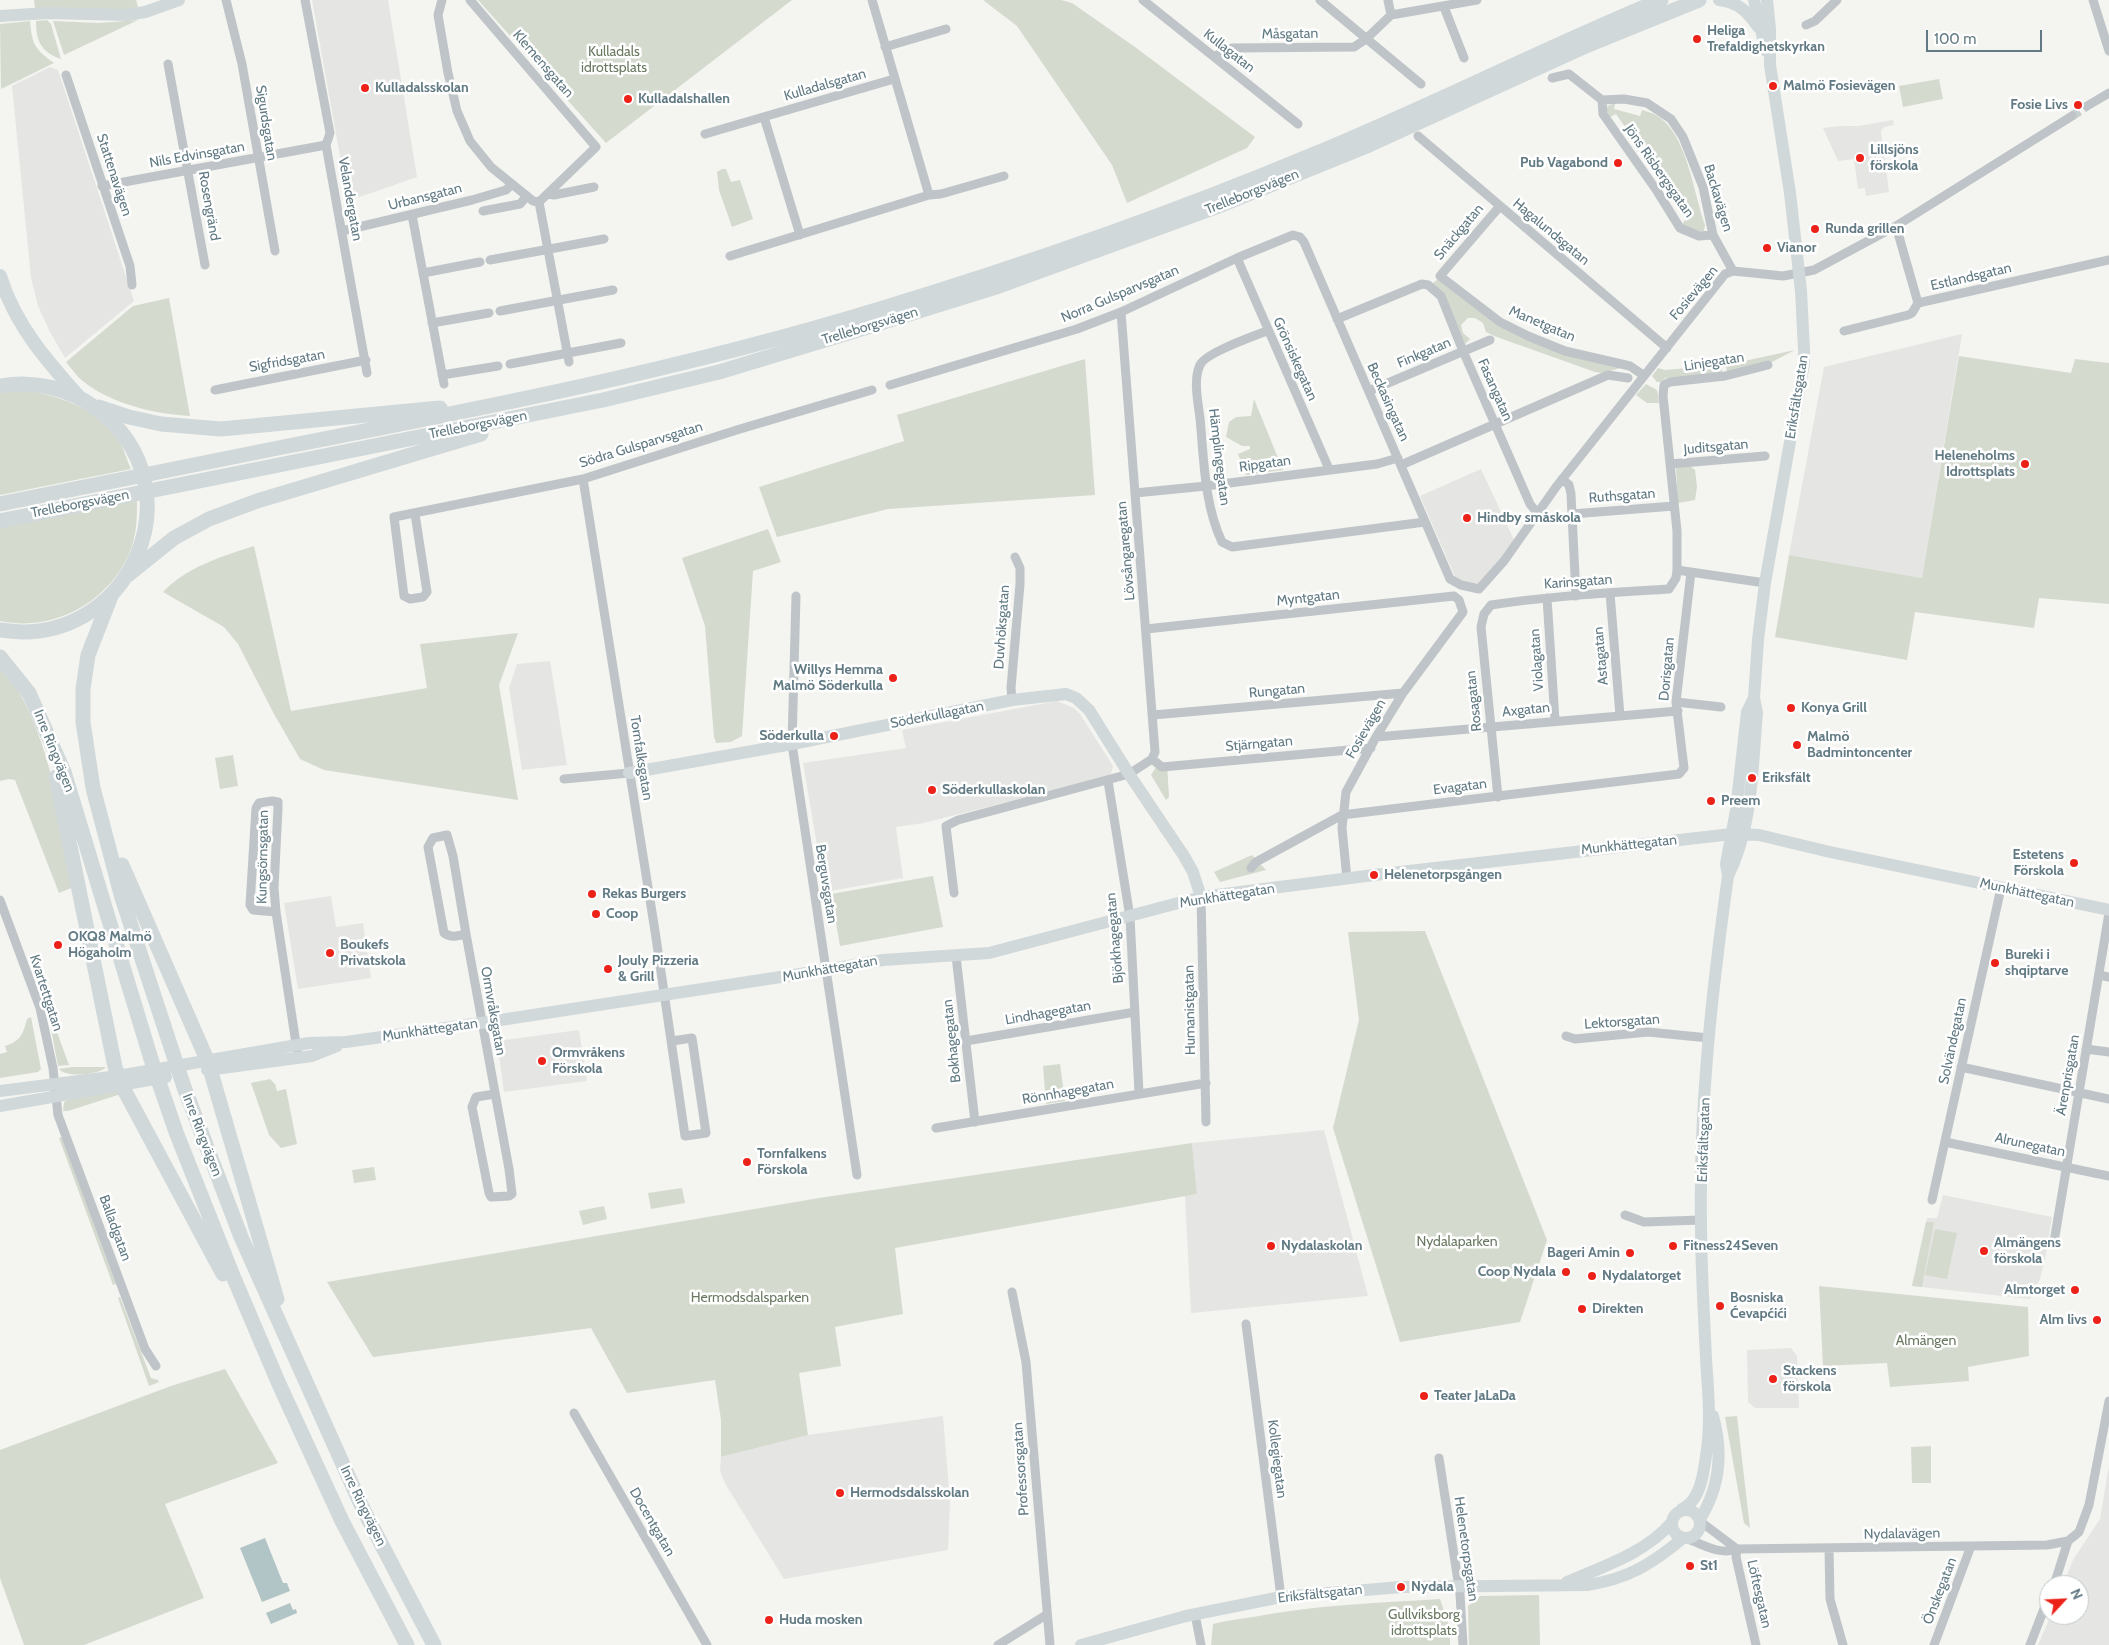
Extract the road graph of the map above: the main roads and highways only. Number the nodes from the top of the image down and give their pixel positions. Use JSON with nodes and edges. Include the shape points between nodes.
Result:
{"nodes":[{"id":1,"x":1661,"y":0,"type":"edge"},
{"id":2,"x":1699,"y":0,"type":"edge"},
{"id":3,"x":0,"y":276,"type":"edge"},
{"id":4,"x":0,"y":386,"type":"edge"},
{"id":5,"x":86,"y":401,"type":"junction"},
{"id":6,"x":487,"y":407,"type":"junction"},
{"id":7,"x":532,"y":415,"type":"junction"},
{"id":8,"x":0,"y":504,"type":"edge"},
{"id":9,"x":0,"y":521,"type":"edge"},
{"id":10,"x":120,"y":586,"type":"junction"},
{"id":11,"x":0,"y":630,"type":"edge"},
{"id":12,"x":0,"y":649,"type":"edge"},
{"id":13,"x":0,"y":657,"type":"edge"},
{"id":14,"x":29,"y":692,"type":"junction"},
{"id":15,"x":83,"y":706,"type":"junction"},
{"id":16,"x":279,"y":1384,"type":"junction"},
{"id":17,"x":308,"y":1390,"type":"junction"},
{"id":18,"x":407,"y":1645,"type":"edge"},
{"id":19,"x":434,"y":1645,"type":"edge"}],
"edges":[{"from":1,"to":6,"type":"highway","name":"Trelleborgsvägen","via":[[1319,152],[1124,228],[985,276],[824,325],[592,385]]},
{"from":2,"to":7,"type":"highway","name":"Trelleborgsvägen","via":[[1630,27],[1303,172],[1009,283],[719,372]]},
{"from":3,"to":5,"type":"main road","via":[[9,302],[29,338],[52,368]]},
{"from":4,"to":5,"type":"highway","via":[[39,385]]},
{"from":5,"to":6,"type":"highway","via":[[146,422],[200,428],[290,423],[433,408]]},
{"from":5,"to":10,"type":"highway","name":"Inre Ringvägen","via":[[116,426],[126,439],[143,478],[147,520],[140,549]]},
{"from":6,"to":8,"type":"highway","name":"Trelleborgsvägen"},
{"from":7,"to":9,"type":"highway","name":"Trelleborgsvägen"},
{"from":7,"to":10,"type":"highway","via":[[490,431],[223,513],[174,538]]},
{"from":10,"to":11,"type":"highway","via":[[87,615],[60,627],[31,632]]},
{"from":10,"to":15,"type":"highway","name":"Inre Ringvägen","via":[[88,655]]},
{"from":12,"to":14,"type":"highway"},
{"from":13,"to":14,"type":"highway"},
{"from":14,"to":16,"type":"highway","name":"Inre Ringvägen","via":[[70,791],[139,1022],[176,1132]]},
{"from":14,"to":16,"type":"highway","via":[[54,766],[115,1067]]},
{"from":15,"to":17,"type":"highway","via":[[94,773],[123,866],[201,1067]]},
{"from":15,"to":17,"type":"highway","name":"Inre Ringvägen","via":[[85,744],[99,816],[122,898],[173,1053],[241,1237]]},
{"from":16,"to":18,"type":"highway","name":"Inre Ringvägen","via":[[342,1521]]},
{"from":17,"to":19,"type":"highway","name":"Inre Ringvägen","via":[[363,1509]]}]}
